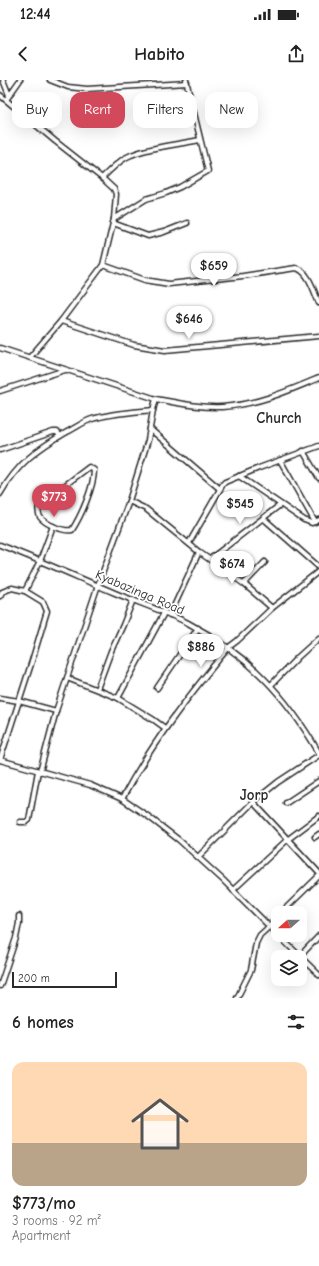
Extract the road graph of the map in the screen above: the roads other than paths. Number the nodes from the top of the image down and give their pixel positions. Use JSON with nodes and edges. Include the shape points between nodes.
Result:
{"nodes":[{"id":1,"x":3,"y":80,"type":"edge"},
{"id":2,"x":20,"y":80,"type":"edge"},
{"id":3,"x":50,"y":80,"type":"edge"},
{"id":4,"x":187,"y":82,"type":"edge"},
{"id":5,"x":0,"y":95,"type":"edge"},
{"id":6,"x":10,"y":95,"type":"junction"},
{"id":7,"x":6,"y":100,"type":"junction"},
{"id":8,"x":200,"y":140,"type":"junction"},
{"id":9,"x":102,"y":178,"type":"junction"},
{"id":10,"x":113,"y":221,"type":"junction"},
{"id":11,"x":187,"y":223,"type":"dead end"},
{"id":12,"x":103,"y":265,"type":"junction"},
{"id":13,"x":319,"y":303,"type":"edge"},
{"id":14,"x":61,"y":320,"type":"junction"},
{"id":15,"x":319,"y":336,"type":"edge"},
{"id":16,"x":0,"y":348,"type":"edge"},
{"id":17,"x":30,"y":357,"type":"junction"},
{"id":18,"x":65,"y":370,"type":"junction"},
{"id":19,"x":319,"y":378,"type":"edge"},
{"id":20,"x":0,"y":391,"type":"edge"},
{"id":21,"x":156,"y":399,"type":"junction"},
{"id":22,"x":153,"y":410,"type":"junction"},
{"id":23,"x":150,"y":429,"type":"junction"},
{"id":24,"x":60,"y":436,"type":"junction"},
{"id":25,"x":319,"y":446,"type":"edge"},
{"id":26,"x":0,"y":450,"type":"edge"},
{"id":27,"x":303,"y":451,"type":"junction"},
{"id":28,"x":280,"y":460,"type":"junction"},
{"id":29,"x":239,"y":476,"type":"junction"},
{"id":30,"x":319,"y":478,"type":"edge"},
{"id":31,"x":220,"y":489,"type":"junction"},
{"id":32,"x":0,"y":494,"type":"edge"},
{"id":33,"x":129,"y":501,"type":"junction"},
{"id":34,"x":280,"y":505,"type":"junction"},
{"id":35,"x":263,"y":518,"type":"junction"},
{"id":36,"x":317,"y":521,"type":"edge"},
{"id":37,"x":53,"y":526,"type":"junction"},
{"id":38,"x":189,"y":543,"type":"junction"},
{"id":39,"x":0,"y":545,"type":"edge"},
{"id":40,"x":199,"y":552,"type":"junction"},
{"id":41,"x":210,"y":559,"type":"junction"},
{"id":42,"x":40,"y":561,"type":"junction"},
{"id":43,"x":265,"y":562,"type":"dead end"},
{"id":44,"x":319,"y":568,"type":"edge"},
{"id":45,"x":319,"y":571,"type":"edge"},
{"id":46,"x":244,"y":584,"type":"junction"},
{"id":47,"x":98,"y":585,"type":"junction"},
{"id":48,"x":25,"y":591,"type":"junction"},
{"id":49,"x":0,"y":596,"type":"edge"},
{"id":50,"x":133,"y":600,"type":"junction"},
{"id":51,"x":272,"y":608,"type":"junction"},
{"id":52,"x":164,"y":613,"type":"junction"},
{"id":53,"x":170,"y":615,"type":"junction"},
{"id":54,"x":198,"y":628,"type":"junction"},
{"id":55,"x":319,"y":638,"type":"edge"},
{"id":56,"x":229,"y":647,"type":"junction"},
{"id":57,"x":67,"y":678,"type":"junction"},
{"id":58,"x":271,"y":685,"type":"junction"},
{"id":59,"x":97,"y":688,"type":"junction"},
{"id":60,"x":157,"y":688,"type":"dead end"},
{"id":61,"x":0,"y":698,"type":"edge"},
{"id":62,"x":118,"y":698,"type":"junction"},
{"id":63,"x":19,"y":701,"type":"junction"},
{"id":64,"x":56,"y":711,"type":"junction"},
{"id":65,"x":165,"y":728,"type":"junction"},
{"id":66,"x":319,"y":754,"type":"edge"},
{"id":67,"x":0,"y":760,"type":"edge"},
{"id":68,"x":39,"y":771,"type":"junction"},
{"id":69,"x":319,"y":780,"type":"edge"},
{"id":70,"x":122,"y":799,"type":"junction"},
{"id":71,"x":253,"y":802,"type":"junction"},
{"id":72,"x":286,"y":803,"type":"dead end"},
{"id":73,"x":319,"y":816,"type":"edge"},
{"id":74,"x":20,"y":822,"type":"dead end"},
{"id":75,"x":287,"y":840,"type":"junction"},
{"id":76,"x":198,"y":857,"type":"junction"},
{"id":77,"x":319,"y":875,"type":"edge"},
{"id":78,"x":233,"y":890,"type":"junction"},
{"id":79,"x":288,"y":906,"type":"edge"},
{"id":80,"x":20,"y":916,"type":"dead end"},
{"id":81,"x":270,"y":926,"type":"joint"},
{"id":82,"x":319,"y":936,"type":"edge"},
{"id":83,"x":285,"y":942,"type":"edge"},
{"id":84,"x":294,"y":950,"type":"edge"},
{"id":85,"x":306,"y":950,"type":"edge"},
{"id":86,"x":307,"y":963,"type":"edge"},
{"id":87,"x":319,"y":975,"type":"edge"},
{"id":88,"x":0,"y":986,"type":"edge"},
{"id":89,"x":237,"y":998,"type":"edge"}],
"edges":[{"from":1,"to":6,"type":"street"},
{"from":2,"to":6,"type":"street"},
{"from":3,"to":4,"type":"street","via":[[68,87],[87,89]]},
{"from":4,"to":8,"type":"street"},
{"from":5,"to":7,"type":"street"},
{"from":6,"to":7,"type":"street"},
{"from":7,"to":9,"type":"street"},
{"from":8,"to":9,"type":"street","via":[[131,155]]},
{"from":8,"to":10,"type":"street","via":[[208,171],[180,187],[146,199]]},
{"from":9,"to":10,"type":"street","via":[[116,194]]},
{"from":10,"to":11,"type":"street","via":[[148,236]]},
{"from":10,"to":12,"type":"street"},
{"from":12,"to":13,"type":"street","via":[[145,280],[169,284],[296,268],[306,275]]},
{"from":12,"to":14,"type":"street"},
{"from":14,"to":15,"type":"street","via":[[134,345],[165,350]]},
{"from":14,"to":17,"type":"street"},
{"from":16,"to":17,"type":"street"},
{"from":17,"to":18,"type":"street"},
{"from":18,"to":20,"type":"street"},
{"from":18,"to":21,"type":"street"},
{"from":19,"to":21,"type":"street","via":[[268,397],[223,407],[194,406]]},
{"from":21,"to":22,"type":"street"},
{"from":22,"to":23,"type":"street"},
{"from":22,"to":24,"type":"street","via":[[109,414],[90,420]]},
{"from":23,"to":31,"type":"street"},
{"from":23,"to":33,"type":"street"},
{"from":24,"to":26,"type":"street","via":[[54,431]]},
{"from":24,"to":32,"type":"street","via":[[25,461],[10,477]]},
{"from":25,"to":27,"type":"street"},
{"from":27,"to":28,"type":"street"},
{"from":27,"to":30,"type":"street"},
{"from":28,"to":29,"type":"street"},
{"from":28,"to":36,"type":"street"},
{"from":29,"to":31,"type":"street","via":[[226,482]]},
{"from":29,"to":34,"type":"street"},
{"from":31,"to":38,"type":"street"},
{"from":33,"to":38,"type":"street","via":[[146,509]]},
{"from":33,"to":47,"type":"street"},
{"from":34,"to":35,"type":"street"},
{"from":34,"to":36,"type":"street","via":[[308,523]]},
{"from":35,"to":41,"type":"street"},
{"from":35,"to":44,"type":"street"},
{"from":37,"to":37,"type":"street","via":[[42,520],[38,513],[39,505],[86,468],[91,467],[94,470],[94,477],[73,529],[69,531]]},
{"from":37,"to":42,"type":"street"},
{"from":38,"to":40,"type":"street"},
{"from":39,"to":42,"type":"street","name":"Kyabazinga Road"},
{"from":40,"to":41,"type":"street"},
{"from":40,"to":53,"type":"street"},
{"from":41,"to":46,"type":"street"},
{"from":42,"to":47,"type":"street","name":"Kyabazinga Road"},
{"from":42,"to":48,"type":"street"},
{"from":43,"to":46,"type":"street"},
{"from":45,"to":51,"type":"street"},
{"from":46,"to":51,"type":"street"},
{"from":47,"to":50,"type":"street","name":"Kyabazinga Road"},
{"from":47,"to":57,"type":"street"},
{"from":48,"to":49,"type":"street","via":[[12,588],[2,592]]},
{"from":48,"to":63,"type":"street","via":[[43,602],[47,611]]},
{"from":50,"to":52,"type":"street","name":"Kyabazinga Road"},
{"from":50,"to":59,"type":"street"},
{"from":51,"to":56,"type":"street"},
{"from":52,"to":53,"type":"street","name":"Kyabazinga Road"},
{"from":52,"to":62,"type":"street"},
{"from":53,"to":54,"type":"street","name":"Kyabazinga Road"},
{"from":54,"to":56,"type":"street","name":"Kyabazinga Road"},
{"from":54,"to":60,"type":"street"},
{"from":55,"to":58,"type":"street"},
{"from":56,"to":58,"type":"street","name":"Kyabazinga Road"},
{"from":56,"to":65,"type":"street"},
{"from":57,"to":59,"type":"street"},
{"from":57,"to":64,"type":"street"},
{"from":58,"to":66,"type":"street","name":"Kyabazinga Road","via":[[300,721]]},
{"from":59,"to":62,"type":"street"},
{"from":61,"to":63,"type":"street"},
{"from":62,"to":65,"type":"street"},
{"from":63,"to":64,"type":"street"},
{"from":63,"to":67,"type":"street"},
{"from":64,"to":68,"type":"street"},
{"from":65,"to":70,"type":"street"},
{"from":66,"to":71,"type":"street"},
{"from":67,"to":68,"type":"street"},
{"from":68,"to":70,"type":"street","via":[[90,785]]},
{"from":68,"to":74,"type":"street","via":[[29,820]]},
{"from":69,"to":72,"type":"street"},
{"from":70,"to":76,"type":"street","via":[[149,817]]},
{"from":71,"to":75,"type":"street"},
{"from":71,"to":76,"type":"street"},
{"from":73,"to":75,"type":"street"},
{"from":75,"to":77,"type":"street"},
{"from":75,"to":78,"type":"street"},
{"from":76,"to":78,"type":"street"},
{"from":77,"to":79,"type":"street"},
{"from":78,"to":81,"type":"street"},
{"from":80,"to":88,"type":"street","via":[[16,938]]},
{"from":81,"to":89,"type":"street","via":[[256,943],[251,970]]},
{"from":82,"to":85,"type":"street"},
{"from":83,"to":84,"type":"street"},
{"from":86,"to":87,"type":"street"}]}
